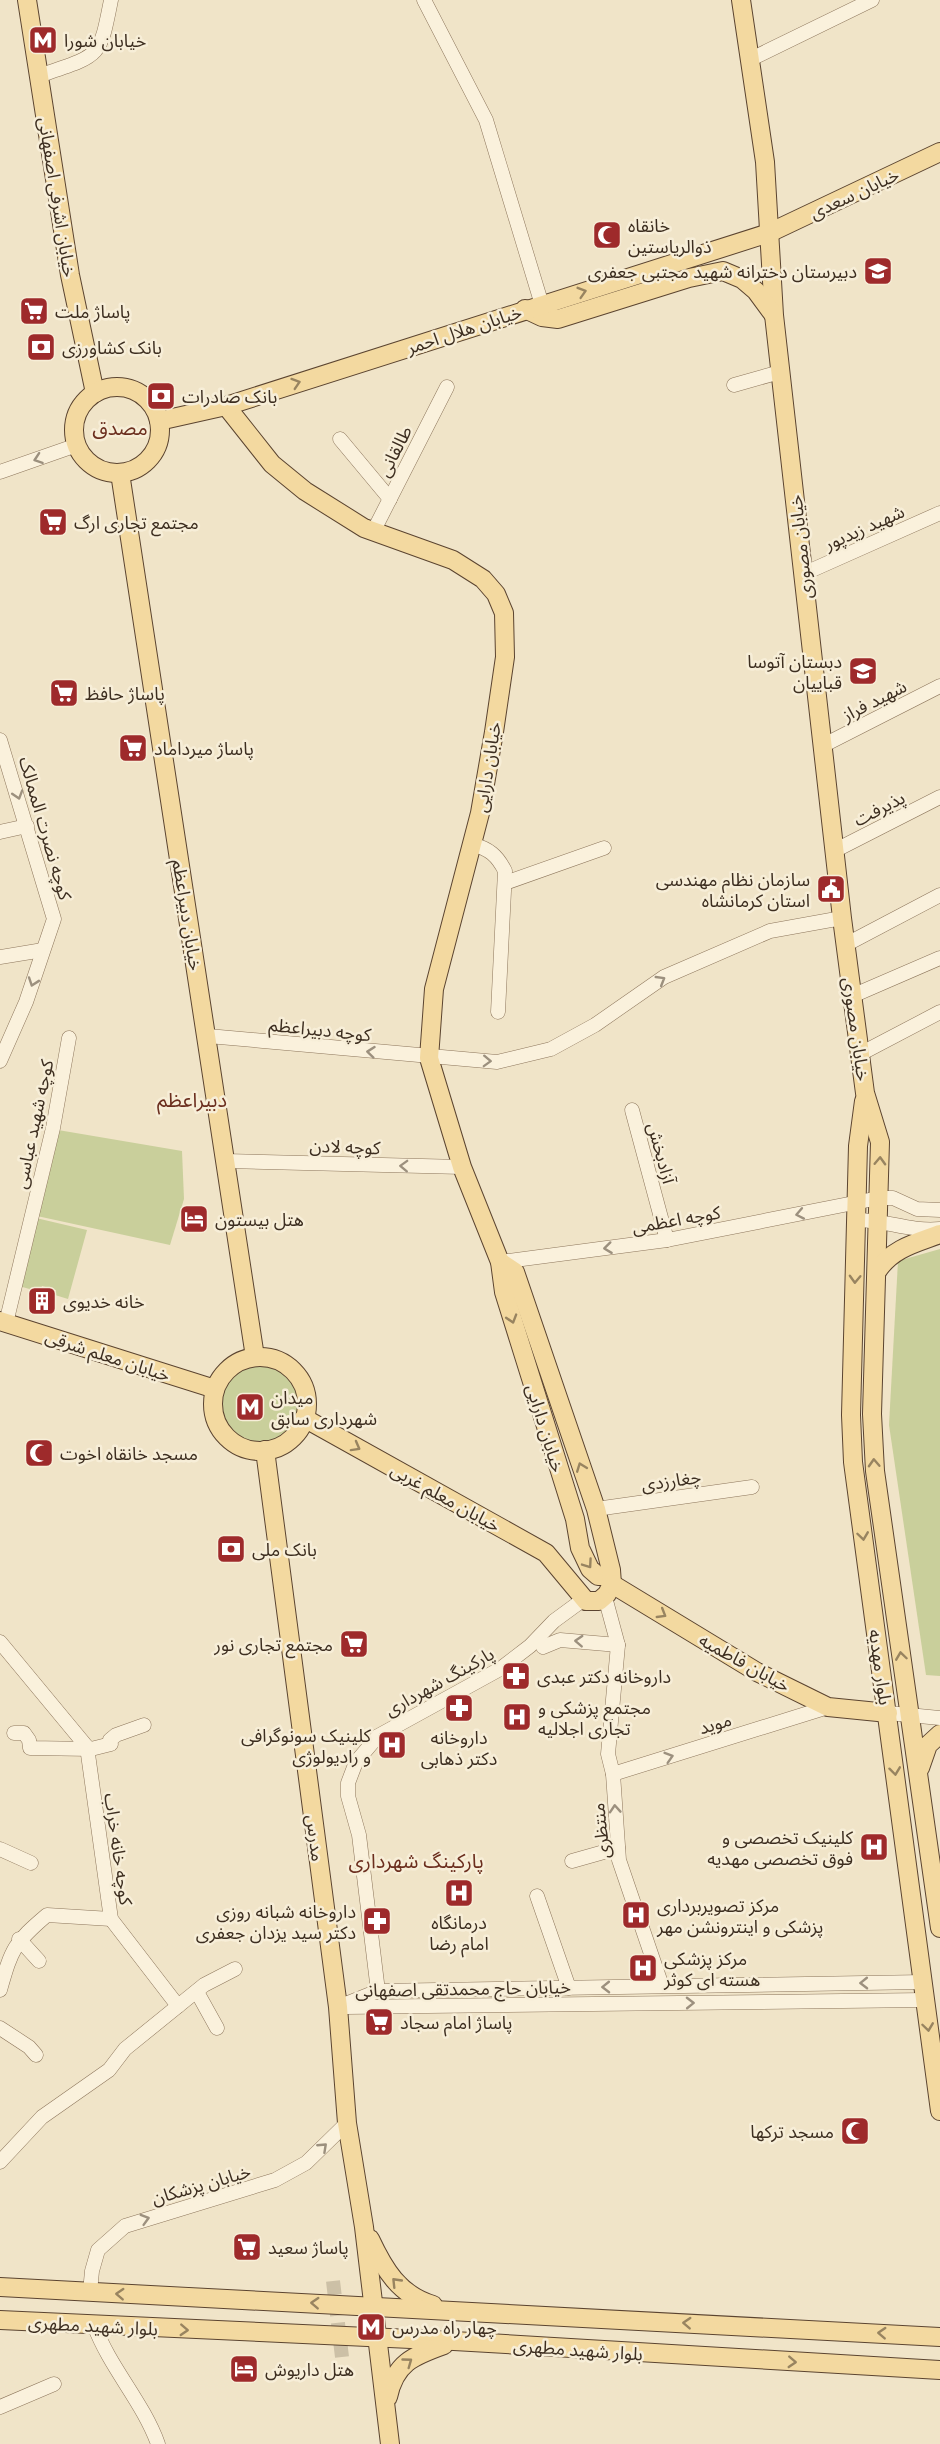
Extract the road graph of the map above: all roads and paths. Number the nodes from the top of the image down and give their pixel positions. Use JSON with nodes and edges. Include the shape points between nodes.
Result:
{"nodes":[{"id":1,"x":27,"y":0,"type":"edge"},
{"id":2,"x":36,"y":0,"type":"edge"},
{"id":3,"x":111,"y":0,"type":"edge"},
{"id":4,"x":424,"y":0,"type":"edge"},
{"id":5,"x":741,"y":0,"type":"edge"},
{"id":6,"x":872,"y":0,"type":"edge"},
{"id":7,"x":749,"y":60,"type":"junction"},
{"id":8,"x":47,"y":73,"type":"junction"},
{"id":9,"x":940,"y":152,"type":"edge"},
{"id":10,"x":768,"y":233,"type":"junction"},
{"id":11,"x":533,"y":307,"type":"junction"},
{"id":12,"x":774,"y":315,"type":"junction"},
{"id":13,"x":780,"y":372,"type":"junction"},
{"id":14,"x":734,"y":385,"type":"dead end"},
{"id":15,"x":447,"y":387,"type":"dead end"},
{"id":16,"x":100,"y":392,"type":"junction"},
{"id":17,"x":226,"y":406,"type":"junction"},
{"id":18,"x":159,"y":421,"type":"junction"},
{"id":19,"x":340,"y":439,"type":"dead end"},
{"id":20,"x":77,"y":445,"type":"junction"},
{"id":21,"x":0,"y":472,"type":"edge"},
{"id":22,"x":120,"y":473,"type":"junction"},
{"id":23,"x":390,"y":499,"type":"junction"},
{"id":24,"x":940,"y":513,"type":"edge"},
{"id":25,"x":373,"y":532,"type":"junction"},
{"id":26,"x":803,"y":574,"type":"junction"},
{"id":27,"x":940,"y":686,"type":"edge"},
{"id":28,"x":0,"y":740,"type":"edge"},
{"id":29,"x":824,"y":745,"type":"junction"},
{"id":30,"x":940,"y":797,"type":"edge"},
{"id":31,"x":27,"y":826,"type":"junction"},
{"id":32,"x":0,"y":832,"type":"edge"},
{"id":33,"x":472,"y":844,"type":"junction"},
{"id":34,"x":604,"y":848,"type":"dead end"},
{"id":35,"x":834,"y":851,"type":"junction"},
{"id":36,"x":504,"y":883,"type":"junction"},
{"id":37,"x":940,"y":895,"type":"edge"},
{"id":38,"x":842,"y":918,"type":"junction"},
{"id":39,"x":845,"y":945,"type":"junction"},
{"id":40,"x":43,"y":950,"type":"junction"},
{"id":41,"x":0,"y":957,"type":"edge"},
{"id":42,"x":940,"y":958,"type":"edge"},
{"id":43,"x":852,"y":996,"type":"junction"},
{"id":44,"x":498,"y":1012,"type":"dead end"},
{"id":45,"x":940,"y":1012,"type":"edge"},
{"id":46,"x":208,"y":1036,"type":"junction"},
{"id":47,"x":69,"y":1038,"type":"dead end"},
{"id":48,"x":860,"y":1054,"type":"junction"},
{"id":49,"x":429,"y":1058,"type":"junction"},
{"id":50,"x":0,"y":1061,"type":"edge"},
{"id":51,"x":865,"y":1093,"type":"junction"},
{"id":52,"x":632,"y":1110,"type":"dead end"},
{"id":53,"x":226,"y":1161,"type":"junction"},
{"id":54,"x":462,"y":1167,"type":"junction"},
{"id":55,"x":879,"y":1198,"type":"junction"},
{"id":56,"x":940,"y":1210,"type":"edge"},
{"id":57,"x":857,"y":1211,"type":"junction"},
{"id":58,"x":878,"y":1220,"type":"junction"},
{"id":59,"x":940,"y":1232,"type":"edge"},
{"id":60,"x":667,"y":1240,"type":"junction"},
{"id":61,"x":500,"y":1262,"type":"junction"},
{"id":62,"x":878,"y":1270,"type":"junction"},
{"id":63,"x":3,"y":1322,"type":"edge"},
{"id":64,"x":255,"y":1357,"type":"junction"},
{"id":65,"x":215,"y":1389,"type":"junction"},
{"id":66,"x":872,"y":1414,"type":"junction"},
{"id":67,"x":851,"y":1415,"type":"junction"},
{"id":68,"x":304,"y":1418,"type":"junction"},
{"id":69,"x":265,"y":1450,"type":"junction"},
{"id":70,"x":752,"y":1487,"type":"dead end"},
{"id":71,"x":598,"y":1517,"type":"junction"},
{"id":72,"x":577,"y":1531,"type":"junction"},
{"id":73,"x":609,"y":1585,"type":"junction"},
{"id":74,"x":580,"y":1594,"type":"junction"},
{"id":75,"x":0,"y":1642,"type":"edge"},
{"id":76,"x":618,"y":1645,"type":"junction"},
{"id":77,"x":543,"y":1647,"type":"dead end"},
{"id":78,"x":828,"y":1707,"type":"junction"},
{"id":79,"x":910,"y":1714,"type":"junction"},
{"id":80,"x":884,"y":1717,"type":"junction"},
{"id":81,"x":940,"y":1718,"type":"edge"},
{"id":82,"x":144,"y":1725,"type":"dead end"},
{"id":83,"x":14,"y":1732,"type":"dead end"},
{"id":84,"x":940,"y":1734,"type":"edge"},
{"id":85,"x":87,"y":1747,"type":"junction"},
{"id":86,"x":919,"y":1773,"type":"junction"},
{"id":87,"x":613,"y":1774,"type":"junction"},
{"id":88,"x":618,"y":1848,"type":"junction"},
{"id":89,"x":0,"y":1849,"type":"edge"},
{"id":90,"x":572,"y":1861,"type":"dead end"},
{"id":91,"x":31,"y":1863,"type":"dead end"},
{"id":92,"x":537,"y":1896,"type":"dead end"},
{"id":93,"x":111,"y":1919,"type":"junction"},
{"id":94,"x":940,"y":1928,"type":"edge"},
{"id":95,"x":19,"y":1939,"type":"junction"},
{"id":96,"x":0,"y":1945,"type":"edge"},
{"id":97,"x":9,"y":1958,"type":"junction"},
{"id":98,"x":39,"y":1961,"type":"dead end"},
{"id":99,"x":235,"y":1969,"type":"dead end"},
{"id":100,"x":662,"y":1986,"type":"junction"},
{"id":101,"x":569,"y":1988,"type":"junction"},
{"id":102,"x":0,"y":1990,"type":"edge"},
{"id":103,"x":378,"y":1991,"type":"junction"},
{"id":104,"x":915,"y":1991,"type":"junction"},
{"id":105,"x":196,"y":1992,"type":"junction"},
{"id":106,"x":178,"y":2006,"type":"junction"},
{"id":107,"x":338,"y":2007,"type":"junction"},
{"id":108,"x":0,"y":2028,"type":"edge"},
{"id":109,"x":217,"y":2028,"type":"dead end"},
{"id":110,"x":36,"y":2055,"type":"dead end"},
{"id":111,"x":940,"y":2111,"type":"edge"},
{"id":112,"x":347,"y":2123,"type":"junction"},
{"id":113,"x":0,"y":2162,"type":"edge"},
{"id":114,"x":364,"y":2227,"type":"junction"},
{"id":115,"x":0,"y":2287,"type":"edge"},
{"id":116,"x":90,"y":2292,"type":"junction"},
{"id":117,"x":374,"y":2306,"type":"junction"},
{"id":118,"x":446,"y":2310,"type":"junction"},
{"id":119,"x":578,"y":2316,"type":"junction"},
{"id":120,"x":0,"y":2320,"type":"edge"},
{"id":121,"x":94,"y":2325,"type":"junction"},
{"id":122,"x":759,"y":2327,"type":"junction"},
{"id":123,"x":940,"y":2337,"type":"edge"},
{"id":124,"x":378,"y":2339,"type":"junction"},
{"id":125,"x":454,"y":2341,"type":"junction"},
{"id":126,"x":578,"y":2349,"type":"junction"},
{"id":127,"x":758,"y":2360,"type":"junction"},
{"id":128,"x":940,"y":2370,"type":"edge"},
{"id":129,"x":54,"y":2384,"type":"dead end"},
{"id":130,"x":386,"y":2405,"type":"junction"},
{"id":131,"x":0,"y":2407,"type":"edge"},
{"id":132,"x":158,"y":2444,"type":"edge"},
{"id":133,"x":390,"y":2444,"type":"edge"}],
"edges":[{"from":1,"to":16,"type":"main road","name":"خیابان اشرفی اصفهانی","via":[[70,275]]},
{"from":2,"to":8,"type":"main road","name":"خیابان اشرفی اصفهانی"},
{"from":3,"to":8,"type":"street","via":[[98,50],[86,60]]},
{"from":4,"to":11,"type":"street","via":[[486,120]]},
{"from":5,"to":7,"type":"main road","name":"خیابان مصوری"},
{"from":6,"to":7,"type":"street"},
{"from":7,"to":10,"type":"main road","name":"خیابان مصوری","via":[[765,162]]},
{"from":8,"to":16,"type":"main road","name":"خیابان اشرفی اصفهانی"},
{"from":9,"to":10,"type":"main road","name":"خیابان سعدی"},
{"from":11,"to":10,"type":"main road","name":"خیابان هلال احمر","one_way":true},
{"from":10,"to":12,"type":"main road","name":"خیابان مصوری"},
{"from":11,"to":12,"type":"main road","via":[[542,317],[558,319],[723,271],[742,279],[756,291]]},
{"from":17,"to":11,"type":"main road","name":"خیابان هلال احمر","one_way":true},
{"from":12,"to":13,"type":"main road","name":"خیابان مصوری"},
{"from":13,"to":14,"type":"street"},
{"from":13,"to":26,"type":"main road","name":"خیابان مصوری"},
{"from":15,"to":23,"type":"street","name":"طالقانی"},
{"from":16,"to":18,"type":"main road","via":[[120,387],[133,390],[145,397]]},
{"from":16,"to":20,"type":"main road","via":[[79,411],[74,434]]},
{"from":17,"to":18,"type":"main road","name":"خیابان هلال احمر"},
{"from":17,"to":25,"type":"main road","name":"خیابان دارایی","via":[[272,464],[337,514]]},
{"from":18,"to":22,"type":"main road","via":[[159,439],[152,456],[132,471]]},
{"from":19,"to":23,"type":"street"},
{"from":20,"to":21,"type":"street","one_way":true},
{"from":20,"to":22,"type":"main road","via":[[94,466]]},
{"from":22,"to":46,"type":"main road","name":"خیابان دبیراعظم"},
{"from":23,"to":25,"type":"street","name":"طالقانی"},
{"from":24,"to":26,"type":"street","name":"شهید زیدپور"},
{"from":25,"to":33,"type":"main road","name":"خیابان دارایی","via":[[453,560],[483,579],[496,594],[504,613],[505,657]]},
{"from":26,"to":29,"type":"main road","name":"خیابان مصوری"},
{"from":27,"to":29,"type":"street","name":"شهید فراز"},
{"from":28,"to":31,"type":"street","name":"کوچه نصرت الممالک","one_way":true},
{"from":29,"to":35,"type":"main road","name":"خیابان مصوری"},
{"from":30,"to":35,"type":"street","name":"پذیرفت"},
{"from":31,"to":32,"type":"street"},
{"from":31,"to":40,"type":"street","name":"کوچه نصرت الممالک","via":[[54,919]]},
{"from":33,"to":36,"type":"street","via":[[498,857],[505,871]]},
{"from":33,"to":49,"type":"main road","name":"خیابان دارایی","via":[[434,989]]},
{"from":34,"to":36,"type":"street"},
{"from":35,"to":38,"type":"main road","name":"خیابان مصوری"},
{"from":36,"to":44,"type":"street"},
{"from":37,"to":39,"type":"street"},
{"from":38,"to":39,"type":"main road","name":"خیابان مصوری"},
{"from":49,"to":38,"type":"street","name":"کوچه دبیراعظم","one_way":true,"via":[[497,1062],[551,1049],[595,1025],[664,977],[770,931]]},
{"from":39,"to":43,"type":"main road","name":"خیابان مصوری"},
{"from":40,"to":41,"type":"street"},
{"from":40,"to":50,"type":"street","name":"کوچه نصرت الممالک","one_way":true},
{"from":42,"to":43,"type":"street"},
{"from":43,"to":48,"type":"main road","name":"خیابان مصوری"},
{"from":45,"to":48,"type":"street"},
{"from":49,"to":46,"type":"street","name":"کوچه دبیراعظم","one_way":true},
{"from":46,"to":53,"type":"main road","name":"خیابان دبیراعظم"},
{"from":47,"to":63,"type":"street","name":"کوچه شهید عباسی","via":[[53,1128]]},
{"from":48,"to":51,"type":"main road","name":"خیابان مصوری"},
{"from":49,"to":54,"type":"main road","name":"خیابان دارایی"},
{"from":55,"to":51,"type":"main road","name":"خیابان مصوری","one_way":true,"via":[[880,1142]]},
{"from":51,"to":57,"type":"main road","name":"خیابان مصوری","via":[[858,1146]]},
{"from":52,"to":60,"type":"street","name":"آزادبخش"},
{"from":54,"to":53,"type":"street","name":"کوچه لادن","one_way":true},
{"from":53,"to":64,"type":"main road","name":"خیابان دبیراعظم"},
{"from":54,"to":61,"type":"main road","name":"خیابان دارایی"},
{"from":55,"to":56,"type":"street","via":[[893,1198],[917,1209]]},
{"from":55,"to":57,"type":"street"},
{"from":55,"to":58,"type":"main road","name":"خیابان مصوری"},
{"from":57,"to":58,"type":"street"},
{"from":57,"to":60,"type":"street","name":"کوچه اعظمی","one_way":true},
{"from":57,"to":67,"type":"main road","name":"بلوار مهدیه","one_way":true},
{"from":58,"to":59,"type":"street"},
{"from":58,"to":62,"type":"main road","name":"بلوار مهدیه"},
{"from":59,"to":62,"type":"main road","via":[[896,1251]]},
{"from":60,"to":61,"type":"street","name":"کوچه اعظمی","one_way":true},
{"from":71,"to":61,"type":"main road","name":"خیابان دارایی","one_way":true,"via":[[515,1272]]},
{"from":61,"to":72,"type":"main road","name":"خیابان دارایی","one_way":true,"via":[[504,1292]]},
{"from":62,"to":66,"type":"main road","name":"بلوار مهدیه"},
{"from":63,"to":65,"type":"main road","name":"خیابان معلم شرقی"},
{"from":64,"to":65,"type":"main road","via":[[230,1367]]},
{"from":64,"to":68,"type":"main road","via":[[280,1361],[299,1378],[306,1398]]},
{"from":65,"to":69,"type":"main road","via":[[213,1405],[223,1433],[249,1449]]},
{"from":66,"to":67,"type":"main road"},
{"from":79,"to":66,"type":"main road","name":"بلوار مهدیه","one_way":true,"via":[[874,1471]]},
{"from":67,"to":80,"type":"main road","name":"بلوار مهدیه","one_way":true,"via":[[853,1462]]},
{"from":68,"to":69,"type":"main road","via":[[289,1440]]},
{"from":68,"to":74,"type":"main road","name":"خیابان معلم غربی","one_way":true,"via":[[546,1553]]},
{"from":69,"to":107,"type":"main road","name":"مدرس"},
{"from":70,"to":71,"type":"street","name":"چغارزدی"},
{"from":71,"to":72,"type":"main road","via":[[597,1532],[590,1535]]},
{"from":71,"to":73,"type":"main road","name":"خیابان دارایی"},
{"from":72,"to":73,"type":"main road","name":"خیابان دارایی","one_way":true,"via":[[590,1569]]},
{"from":73,"to":74,"type":"main road","via":[[591,1602]]},
{"from":73,"to":76,"type":"street","name":"منتظری"},
{"from":73,"to":78,"type":"main road","name":"خیابان فاطمیه","one_way":true,"via":[[757,1672]]},
{"from":74,"to":103,"type":"street","name":"پارکینگ شهرداری","via":[[530,1646],[500,1669],[378,1736],[356,1762],[348,1796],[359,1835]]},
{"from":75,"to":85,"type":"street"},
{"from":76,"to":77,"type":"street","one_way":true,"via":[[560,1640]]},
{"from":76,"to":87,"type":"street","name":"منتظری","via":[[609,1754]]},
{"from":78,"to":80,"type":"main road","name":"خیابان فاطمیه"},
{"from":87,"to":78,"type":"street","name":"موید","one_way":true},
{"from":79,"to":80,"type":"street"},
{"from":79,"to":81,"type":"street"},
{"from":79,"to":86,"type":"main road","name":"بلوار مهدیه"},
{"from":80,"to":104,"type":"main road","name":"بلوار مهدیه","one_way":true},
{"from":82,"to":85,"type":"street","via":[[116,1735],[111,1744]]},
{"from":83,"to":85,"type":"street","via":[[24,1733],[30,1748]]},
{"from":84,"to":86,"type":"main road","via":[[928,1745]]},
{"from":85,"to":93,"type":"street","name":"کوچه خانه خراب"},
{"from":86,"to":94,"type":"main road","name":"بلوار مهدیه"},
{"from":88,"to":87,"type":"street","name":"منتظری","one_way":true},
{"from":88,"to":90,"type":"street"},
{"from":88,"to":100,"type":"street","name":"منتظری"},
{"from":89,"to":91,"type":"street"},
{"from":92,"to":101,"type":"street"},
{"from":93,"to":95,"type":"street","via":[[47,1915]]},
{"from":93,"to":106,"type":"street","name":"کوچه خانه خراب"},
{"from":95,"to":97,"type":"street"},
{"from":95,"to":98,"type":"street"},
{"from":96,"to":97,"type":"street"},
{"from":97,"to":102,"type":"street"},
{"from":99,"to":105,"type":"street"},
{"from":100,"to":101,"type":"street","name":"خیابان حاج محمدتقی اصفهانی","one_way":true},
{"from":104,"to":100,"type":"street","name":"خیابان حاج محمدتقی اصفهانی","one_way":true},
{"from":101,"to":103,"type":"street","name":"خیابان حاج محمدتقی اصفهانی"},
{"from":103,"to":107,"type":"street","name":"خیابان حاج محمدتقی اصفهانی"},
{"from":107,"to":104,"type":"street","name":"خیابان حاج محمدتقی اصفهانی","one_way":true},
{"from":104,"to":111,"type":"main road","name":"بلوار مهدیه","one_way":true},
{"from":105,"to":106,"type":"street"},
{"from":105,"to":109,"type":"street"},
{"from":106,"to":113,"type":"street","via":[[125,2049],[109,2070],[42,2117]]},
{"from":107,"to":112,"type":"main road","name":"مدرس"},
{"from":108,"to":110,"type":"street"},
{"from":112,"to":114,"type":"main road","name":"مدرس"},
{"from":116,"to":112,"type":"street","name":"خیابان پزشکان","one_way":true,"via":[[98,2250],[125,2226],[275,2180],[306,2163]]},
{"from":114,"to":117,"type":"main road","name":"مدرس"},
{"from":118,"to":114,"type":"main road","one_way":true,"via":[[425,2303],[390,2278]]},
{"from":115,"to":116,"type":"main road","name":"بلوار شهید مطهری"},
{"from":117,"to":116,"type":"main road","name":"بلوار شهید مطهری","one_way":true},
{"from":116,"to":121,"type":"main road"},
{"from":117,"to":118,"type":"main road","name":"بلوار شهید مطهری"},
{"from":117,"to":124,"type":"main road","name":"مدرس"},
{"from":118,"to":119,"type":"main road","name":"بلوار شهید مطهری"},
{"from":122,"to":119,"type":"main road","name":"بلوار شهید مطهری","one_way":true},
{"from":119,"to":126,"type":"main road"},
{"from":120,"to":121,"type":"main road","name":"بلوار شهید مطهری"},
{"from":121,"to":124,"type":"main road","name":"بلوار شهید مطهری","one_way":true},
{"from":121,"to":132,"type":"street","via":[[104,2352]]},
{"from":123,"to":122,"type":"main road","name":"بلوار شهید مطهری","one_way":true},
{"from":122,"to":127,"type":"main road"},
{"from":124,"to":125,"type":"main road","name":"بلوار شهید مطهری"},
{"from":124,"to":130,"type":"main road","name":"مدرس"},
{"from":125,"to":126,"type":"main road","name":"بلوار شهید مطهری"},
{"from":130,"to":125,"type":"main road","one_way":true,"via":[[392,2379],[402,2365]]},
{"from":126,"to":127,"type":"main road","name":"بلوار شهید مطهری"},
{"from":127,"to":128,"type":"main road","name":"بلوار شهید مطهری","one_way":true},
{"from":129,"to":131,"type":"street"},
{"from":130,"to":133,"type":"main road","name":"مدرس"}]}
